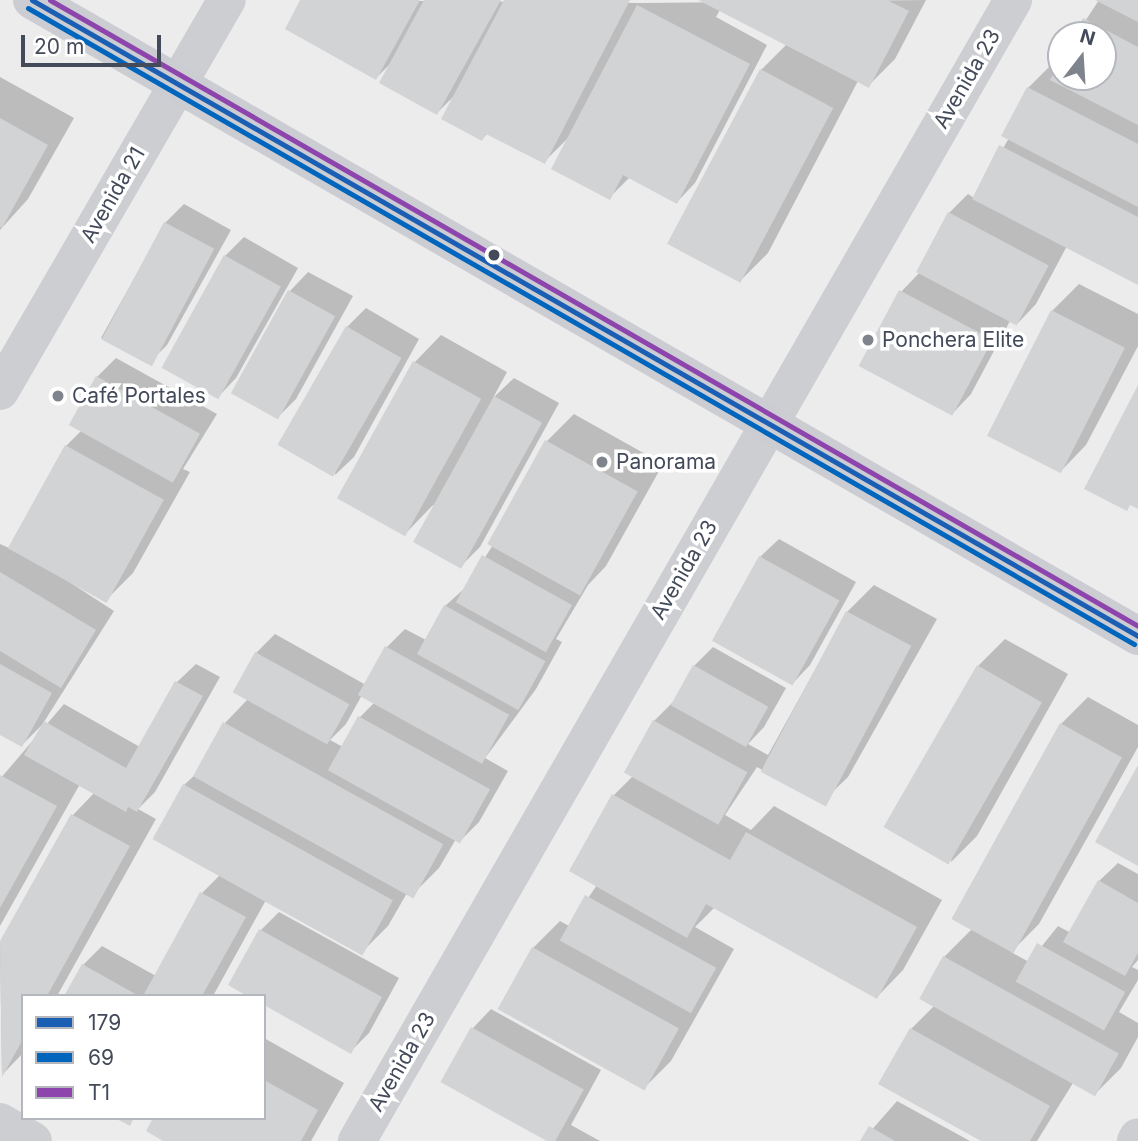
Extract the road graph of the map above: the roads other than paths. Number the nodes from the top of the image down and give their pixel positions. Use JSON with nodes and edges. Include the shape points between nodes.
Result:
{"nodes":[{"id":1,"x":32,"y":0,"type":"edge"},
{"id":2,"x":227,"y":0,"type":"edge"},
{"id":3,"x":1013,"y":0,"type":"edge"},
{"id":4,"x":178,"y":85,"type":"junction"},
{"id":5,"x":0,"y":391,"type":"edge"},
{"id":6,"x":767,"y":425,"type":"junction"},
{"id":7,"x":1138,"y":636,"type":"edge"},
{"id":8,"x":0,"y":1122,"type":"edge"},
{"id":9,"x":33,"y":1141,"type":"edge"},
{"id":10,"x":357,"y":1141,"type":"edge"}],
"edges":[{"from":1,"to":4,"type":"main road"},
{"from":2,"to":4,"type":"street","name":"Avenida 21"},
{"from":3,"to":6,"type":"street","name":"Avenida 23"},
{"from":4,"to":5,"type":"street","name":"Avenida 21"},
{"from":4,"to":6,"type":"main road"},
{"from":6,"to":7,"type":"main road"},
{"from":6,"to":10,"type":"street","name":"Avenida 23"},
{"from":8,"to":9,"type":"street"}]}
